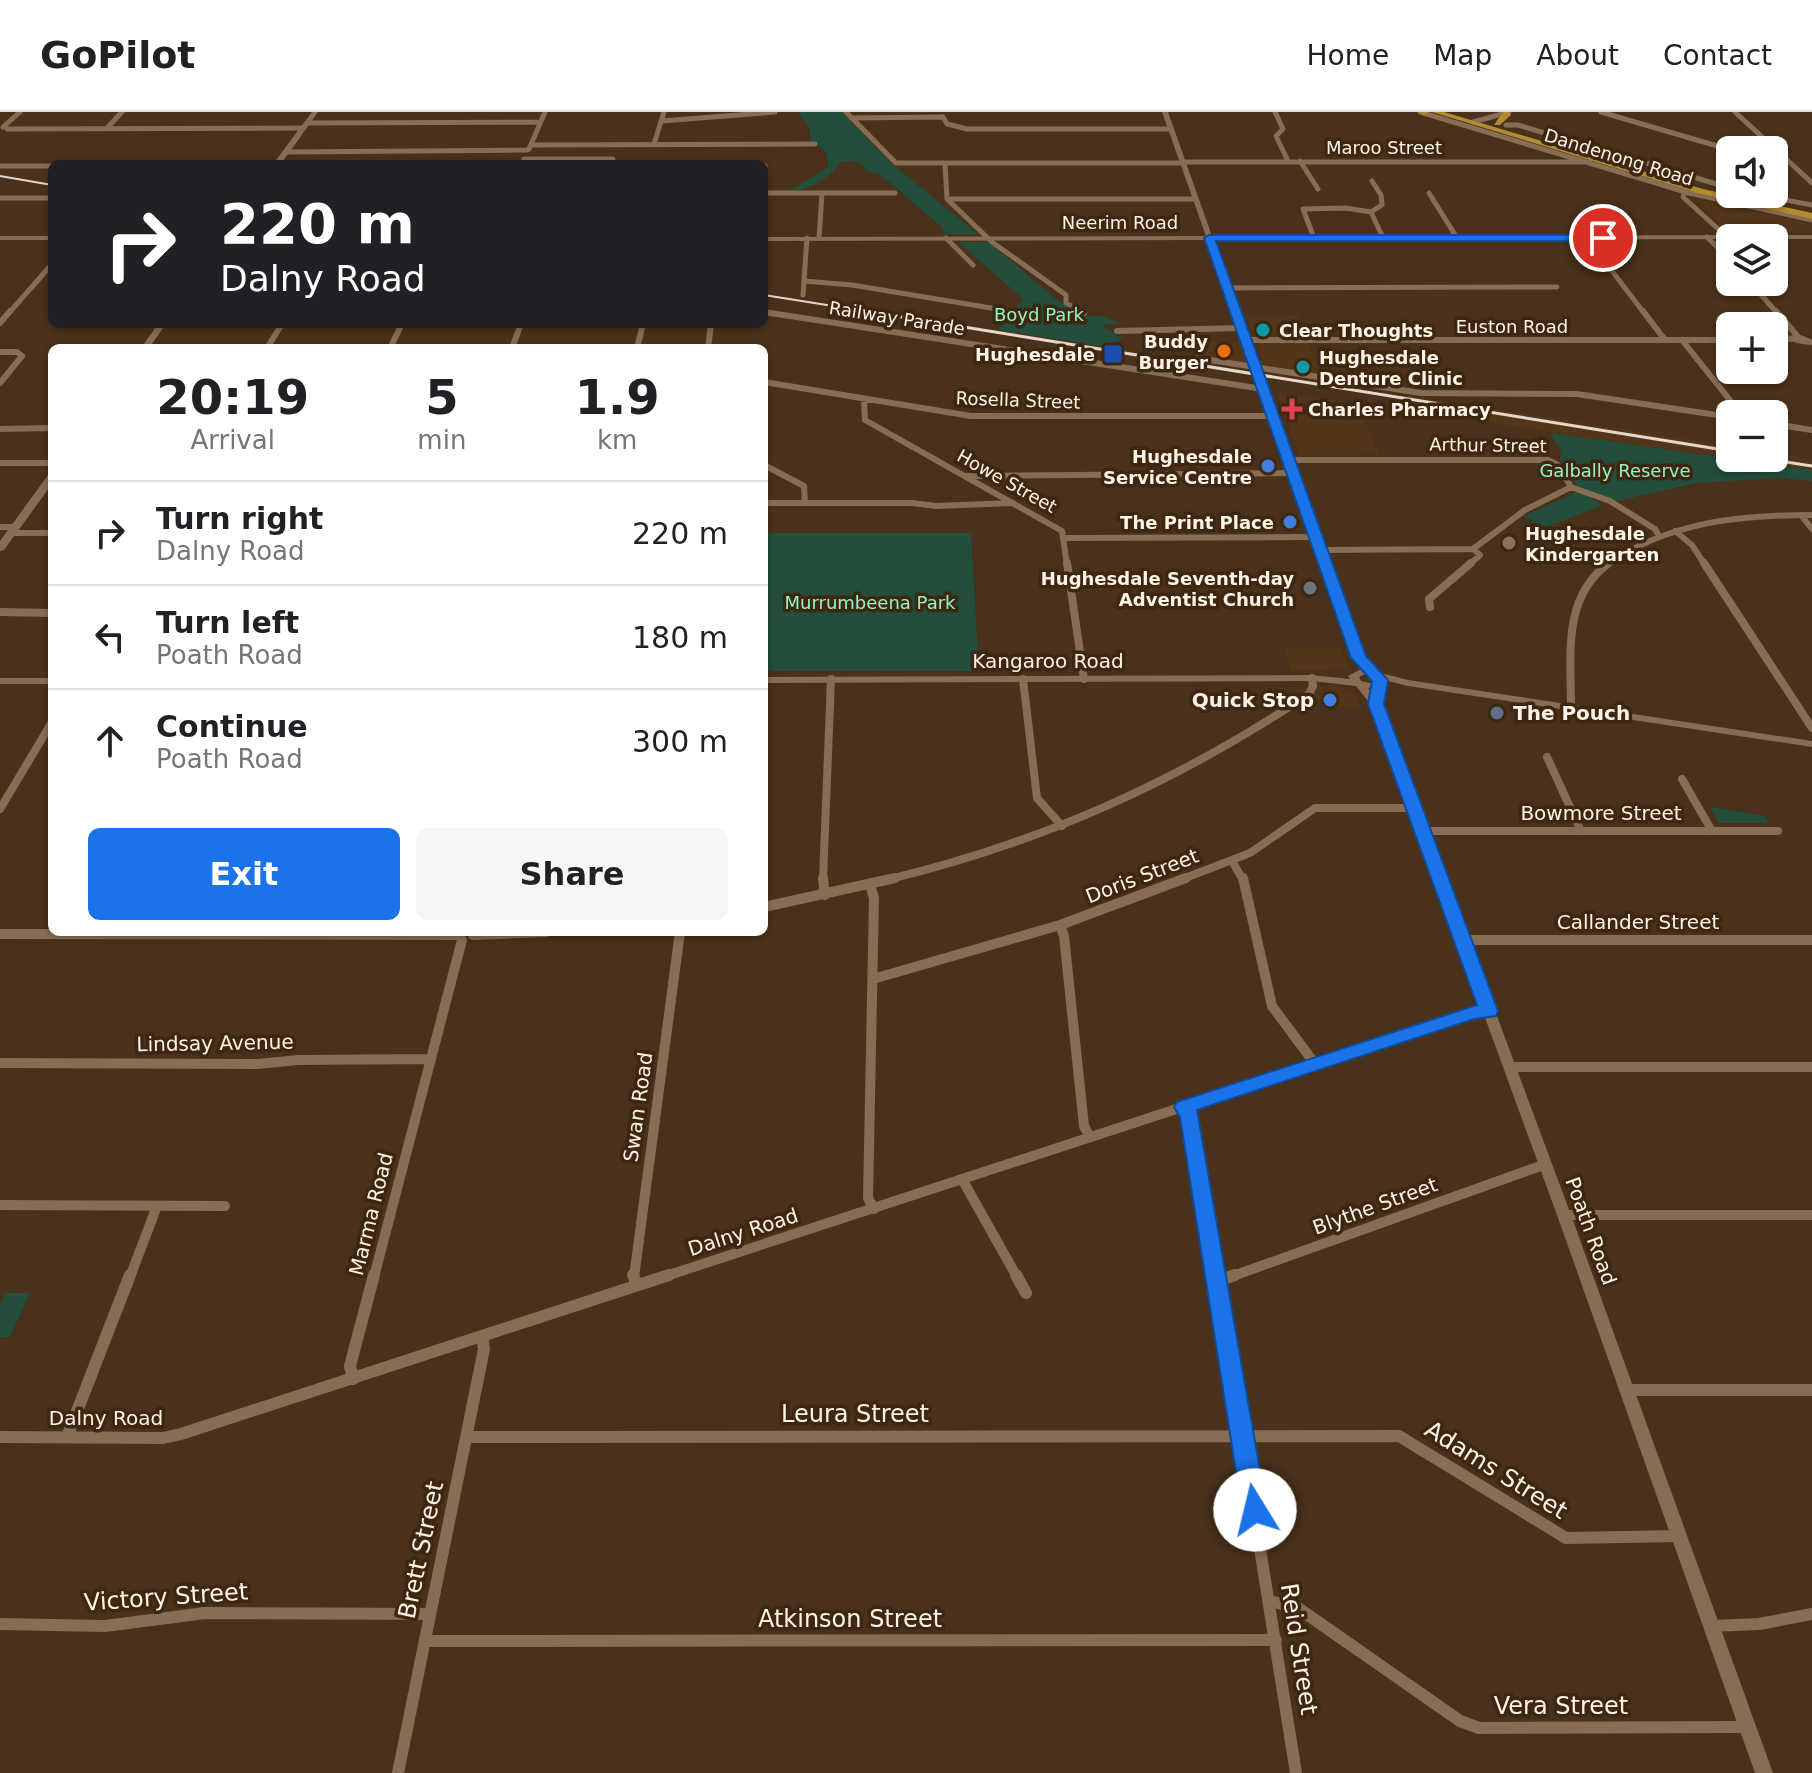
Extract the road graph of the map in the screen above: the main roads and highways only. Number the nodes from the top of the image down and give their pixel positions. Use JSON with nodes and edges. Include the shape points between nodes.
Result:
{"nodes":[{"id":1,"x":315,"y":112,"type":"edge"},
{"id":2,"x":1436,"y":112,"type":"edge"},
{"id":3,"x":1508,"y":112,"type":"edge"},
{"id":4,"x":1477,"y":116,"type":"edge"},
{"id":5,"x":1502,"y":124,"type":"junction"},
{"id":6,"x":280,"y":160,"type":"edge"},
{"id":7,"x":1671,"y":177,"type":"junction"},
{"id":8,"x":1716,"y":188,"type":"edge"},
{"id":9,"x":1698,"y":193,"type":"junction"},
{"id":10,"x":1788,"y":207,"type":"edge"},
{"id":11,"x":1812,"y":213,"type":"edge"},
{"id":12,"x":0,"y":238,"type":"edge"},
{"id":13,"x":48,"y":238,"type":"edge"},
{"id":14,"x":48,"y":483,"type":"edge"},
{"id":15,"x":0,"y":548,"type":"edge"}],
"edges":[{"from":1,"to":6,"type":"main road"},
{"from":2,"to":4,"type":"highway"},
{"from":3,"to":5,"type":"highway"},
{"from":4,"to":5,"type":"highway"},
{"from":4,"to":9,"type":"highway","via":[[1574,155]]},
{"from":5,"to":7,"type":"highway"},
{"from":7,"to":8,"type":"highway"},
{"from":7,"to":9,"type":"highway"},
{"from":9,"to":11,"type":"highway"},
{"from":10,"to":11,"type":"highway"},
{"from":12,"to":13,"type":"main road"},
{"from":14,"to":15,"type":"main road"}]}
